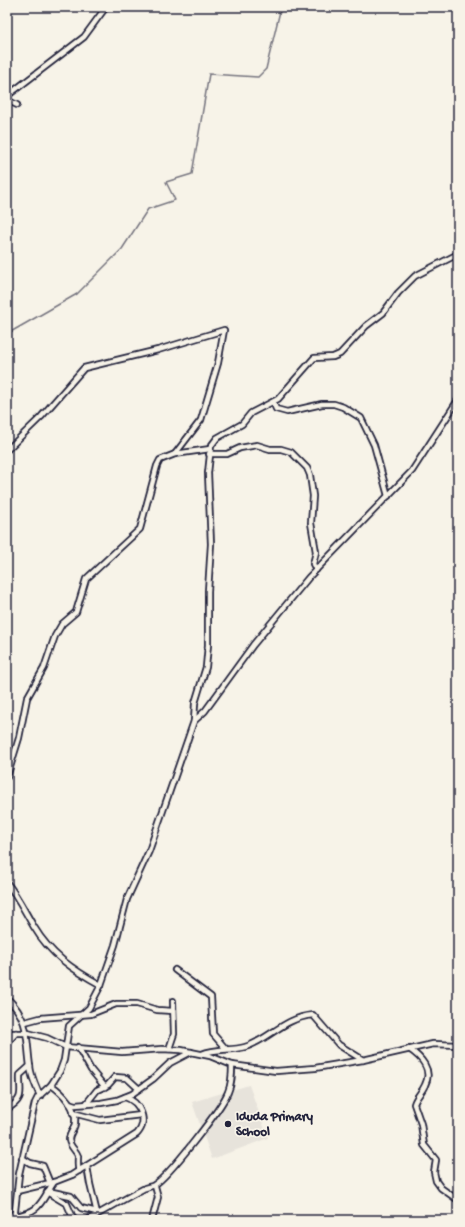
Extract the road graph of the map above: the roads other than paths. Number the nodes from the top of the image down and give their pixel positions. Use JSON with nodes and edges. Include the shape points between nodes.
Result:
{"nodes":[{"id":1,"x":106,"y":7,"type":"edge"},
{"id":2,"x":7,"y":96,"type":"edge"},
{"id":3,"x":7,"y":103,"type":"edge"},
{"id":4,"x":17,"y":105,"type":"dead end"},
{"id":5,"x":458,"y":254,"type":"edge"},
{"id":6,"x":458,"y":400,"type":"edge"},
{"id":7,"x":273,"y":402,"type":"junction"},
{"id":8,"x":7,"y":450,"type":"edge"},
{"id":9,"x":210,"y":452,"type":"junction"},
{"id":10,"x":175,"y":454,"type":"junction"},
{"id":11,"x":388,"y":496,"type":"junction"},
{"id":12,"x":316,"y":570,"type":"junction"},
{"id":13,"x":194,"y":721,"type":"junction"},
{"id":14,"x":7,"y":777,"type":"edge"},
{"id":15,"x":7,"y":883,"type":"edge"},
{"id":16,"x":175,"y":970,"type":"dead end"},
{"id":17,"x":100,"y":985,"type":"junction"},
{"id":18,"x":7,"y":998,"type":"edge"},
{"id":19,"x":173,"y":1001,"type":"dead end"},
{"id":20,"x":173,"y":1011,"type":"junction"},
{"id":21,"x":82,"y":1015,"type":"junction"},
{"id":22,"x":25,"y":1022,"type":"junction"},
{"id":23,"x":16,"y":1033,"type":"junction"},
{"id":24,"x":7,"y":1034,"type":"edge"},
{"id":25,"x":28,"y":1034,"type":"junction"},
{"id":26,"x":7,"y":1044,"type":"edge"},
{"id":27,"x":458,"y":1045,"type":"edge"},
{"id":28,"x":66,"y":1047,"type":"junction"},
{"id":29,"x":78,"y":1047,"type":"junction"},
{"id":30,"x":169,"y":1049,"type":"junction"},
{"id":31,"x":226,"y":1049,"type":"junction"},
{"id":32,"x":409,"y":1049,"type":"junction"},
{"id":33,"x":190,"y":1052,"type":"junction"},
{"id":34,"x":201,"y":1054,"type":"junction"},
{"id":35,"x":363,"y":1060,"type":"junction"},
{"id":36,"x":232,"y":1065,"type":"junction"},
{"id":37,"x":30,"y":1066,"type":"junction"},
{"id":38,"x":51,"y":1086,"type":"junction"},
{"id":39,"x":105,"y":1087,"type":"junction"},
{"id":40,"x":139,"y":1089,"type":"junction"},
{"id":41,"x":40,"y":1096,"type":"junction"},
{"id":42,"x":125,"y":1097,"type":"junction"},
{"id":43,"x":69,"y":1103,"type":"junction"},
{"id":44,"x":86,"y":1104,"type":"junction"},
{"id":45,"x":7,"y":1109,"type":"edge"},
{"id":46,"x":73,"y":1113,"type":"junction"},
{"id":47,"x":141,"y":1115,"type":"junction"},
{"id":48,"x":22,"y":1158,"type":"junction"},
{"id":49,"x":87,"y":1166,"type":"junction"},
{"id":50,"x":79,"y":1171,"type":"junction"},
{"id":51,"x":52,"y":1183,"type":"junction"},
{"id":52,"x":155,"y":1186,"type":"dead end"},
{"id":53,"x":17,"y":1191,"type":"junction"},
{"id":54,"x":48,"y":1191,"type":"junction"},
{"id":55,"x":458,"y":1200,"type":"edge"},
{"id":56,"x":97,"y":1213,"type":"junction"},
{"id":57,"x":14,"y":1216,"type":"edge"},
{"id":58,"x":9,"y":1220,"type":"edge"},
{"id":59,"x":74,"y":1220,"type":"edge"},
{"id":60,"x":87,"y":1220,"type":"edge"},
{"id":61,"x":152,"y":1220,"type":"edge"}],
"edges":[{"from":1,"to":2,"type":"street","via":[[84,37]]},
{"from":3,"to":4,"type":"street"},
{"from":5,"to":7,"type":"street","via":[[415,276],[383,313],[366,326],[346,349],[333,358],[314,358],[282,396]]},
{"from":6,"to":11,"type":"street","via":[[412,471]]},
{"from":7,"to":9,"type":"street","via":[[255,410],[242,424],[214,441]]},
{"from":7,"to":11,"type":"street","via":[[276,409],[287,412],[322,404],[334,404],[361,418],[374,445]]},
{"from":8,"to":10,"type":"street","via":[[46,412],[84,368],[163,349],[224,330],[218,364],[202,417]]},
{"from":9,"to":10,"type":"street"},
{"from":9,"to":12,"type":"street","via":[[226,454],[257,445],[291,452],[307,468],[313,496],[311,523],[316,549]]},
{"from":9,"to":13,"type":"street","via":[[208,645],[206,667],[195,703]]},
{"from":10,"to":14,"type":"street","via":[[160,460],[157,466],[140,529],[86,579],[76,612],[62,624],[55,636],[44,668],[27,698],[19,738]]},
{"from":11,"to":12,"type":"street"},
{"from":12,"to":13,"type":"street","via":[[253,645],[205,711]]},
{"from":13,"to":17,"type":"street","via":[[149,851],[126,902],[115,945]]},
{"from":15,"to":17,"type":"street","via":[[50,949],[70,967]]},
{"from":16,"to":31,"type":"street","via":[[211,997],[213,1034]]},
{"from":17,"to":21,"type":"street","via":[[91,1005]]},
{"from":18,"to":22,"type":"street"},
{"from":19,"to":20,"type":"street"},
{"from":20,"to":21,"type":"street","via":[[157,1010],[137,1004],[122,1004]]},
{"from":20,"to":30,"type":"street","via":[[174,1034]]},
{"from":21,"to":22,"type":"street","via":[[40,1018]]},
{"from":21,"to":28,"type":"street","via":[[69,1026]]},
{"from":22,"to":25,"type":"street"},
{"from":23,"to":24,"type":"street"},
{"from":23,"to":25,"type":"street"},
{"from":23,"to":26,"type":"street"},
{"from":25,"to":28,"type":"street","via":[[47,1038]]},
{"from":25,"to":37,"type":"street"},
{"from":27,"to":32,"type":"street","via":[[433,1044]]},
{"from":28,"to":29,"type":"street"},
{"from":28,"to":38,"type":"street","via":[[60,1071]]},
{"from":29,"to":30,"type":"street","via":[[122,1052]]},
{"from":29,"to":39,"type":"street","via":[[91,1070]]},
{"from":30,"to":33,"type":"street"},
{"from":31,"to":34,"type":"street"},
{"from":31,"to":35,"type":"street","via":[[247,1046],[285,1023],[312,1015],[339,1045]]},
{"from":32,"to":35,"type":"street"},
{"from":32,"to":55,"type":"street","via":[[420,1056],[427,1072],[427,1081],[414,1104],[421,1124],[424,1145],[436,1160],[434,1176],[438,1184]]},
{"from":33,"to":34,"type":"street"},
{"from":33,"to":40,"type":"street","via":[[170,1063]]},
{"from":34,"to":36,"type":"street"},
{"from":35,"to":36,"type":"street","via":[[289,1071]]},
{"from":36,"to":56,"type":"street","via":[[231,1085],[224,1100],[174,1165],[155,1185]]},
{"from":37,"to":41,"type":"street"},
{"from":37,"to":45,"type":"street","via":[[20,1075],[20,1095]]},
{"from":38,"to":41,"type":"street"},
{"from":38,"to":43,"type":"street"},
{"from":39,"to":40,"type":"street","via":[[118,1077],[127,1078]]},
{"from":39,"to":44,"type":"street","via":[[97,1090]]},
{"from":40,"to":42,"type":"street"},
{"from":41,"to":48,"type":"street","via":[[34,1106]]},
{"from":42,"to":44,"type":"street"},
{"from":42,"to":47,"type":"street","via":[[137,1103]]},
{"from":43,"to":44,"type":"street"},
{"from":43,"to":46,"type":"street"},
{"from":46,"to":47,"type":"street","via":[[100,1120]]},
{"from":46,"to":50,"type":"street","via":[[75,1125],[70,1132],[70,1141],[77,1155]]},
{"from":47,"to":49,"type":"street","via":[[142,1125],[137,1134]]},
{"from":48,"to":51,"type":"street","via":[[43,1166]]},
{"from":48,"to":53,"type":"street"},
{"from":49,"to":50,"type":"street"},
{"from":49,"to":56,"type":"street"},
{"from":50,"to":51,"type":"street"},
{"from":51,"to":53,"type":"street"},
{"from":51,"to":54,"type":"street"},
{"from":52,"to":61,"type":"street","via":[[158,1197]]},
{"from":53,"to":57,"type":"street"},
{"from":54,"to":56,"type":"street","via":[[69,1195],[80,1208]]},
{"from":54,"to":57,"type":"street","via":[[37,1209],[31,1213]]},
{"from":54,"to":59,"type":"street","via":[[68,1204]]},
{"from":56,"to":60,"type":"street"},
{"from":57,"to":58,"type":"street"}]}
